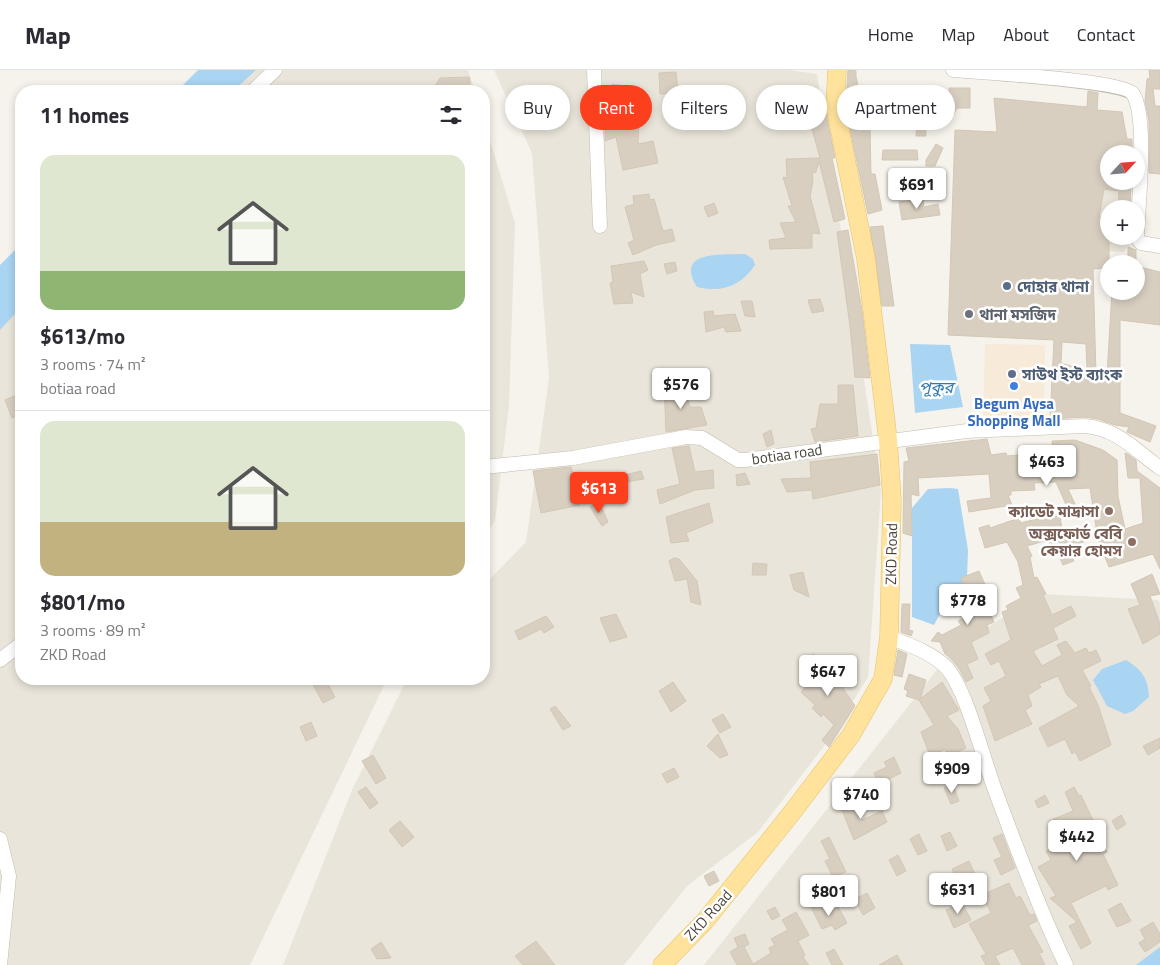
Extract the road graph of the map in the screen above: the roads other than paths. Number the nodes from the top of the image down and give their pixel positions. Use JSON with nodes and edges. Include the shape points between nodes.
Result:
{"nodes":[{"id":1,"x":275,"y":70,"type":"edge"},
{"id":2,"x":594,"y":70,"type":"edge"},
{"id":3,"x":837,"y":70,"type":"edge"},
{"id":4,"x":953,"y":70,"type":"edge"},
{"id":5,"x":259,"y":85,"type":"edge"},
{"id":6,"x":600,"y":226,"type":"dead end"},
{"id":7,"x":1160,"y":246,"type":"edge"},
{"id":8,"x":888,"y":440,"type":"junction"},
{"id":9,"x":490,"y":466,"type":"edge"},
{"id":10,"x":1160,"y":468,"type":"edge"},
{"id":11,"x":890,"y":637,"type":"junction"},
{"id":12,"x":15,"y":649,"type":"edge"},
{"id":13,"x":0,"y":660,"type":"edge"},
{"id":14,"x":0,"y":839,"type":"edge"},
{"id":15,"x":0,"y":965,"type":"edge"},
{"id":16,"x":662,"y":965,"type":"edge"},
{"id":17,"x":1066,"y":965,"type":"edge"}],
"edges":[{"from":1,"to":5,"type":"street"},
{"from":2,"to":6,"type":"street"},
{"from":3,"to":8,"type":"main road","name":"ZKD Road","via":[[836,106],[866,259]]},
{"from":4,"to":7,"type":"street","via":[[1123,87],[1132,93],[1140,131],[1137,238],[1141,243]]},
{"from":8,"to":9,"type":"street","name":"botiaa road","via":[[738,460],[702,438],[686,437],[573,458]]},
{"from":8,"to":10,"type":"street","name":"botiaa road","via":[[967,432],[1099,426],[1123,438]]},
{"from":8,"to":11,"type":"main road","name":"ZKD Road","via":[[892,500]]},
{"from":11,"to":16,"type":"main road","name":"ZKD Road","via":[[883,679],[851,735],[735,885]]},
{"from":11,"to":17,"type":"street","via":[[925,652],[951,674],[969,712],[994,789]]},
{"from":12,"to":13,"type":"street"},
{"from":14,"to":15,"type":"street","via":[[8,876]]}]}
